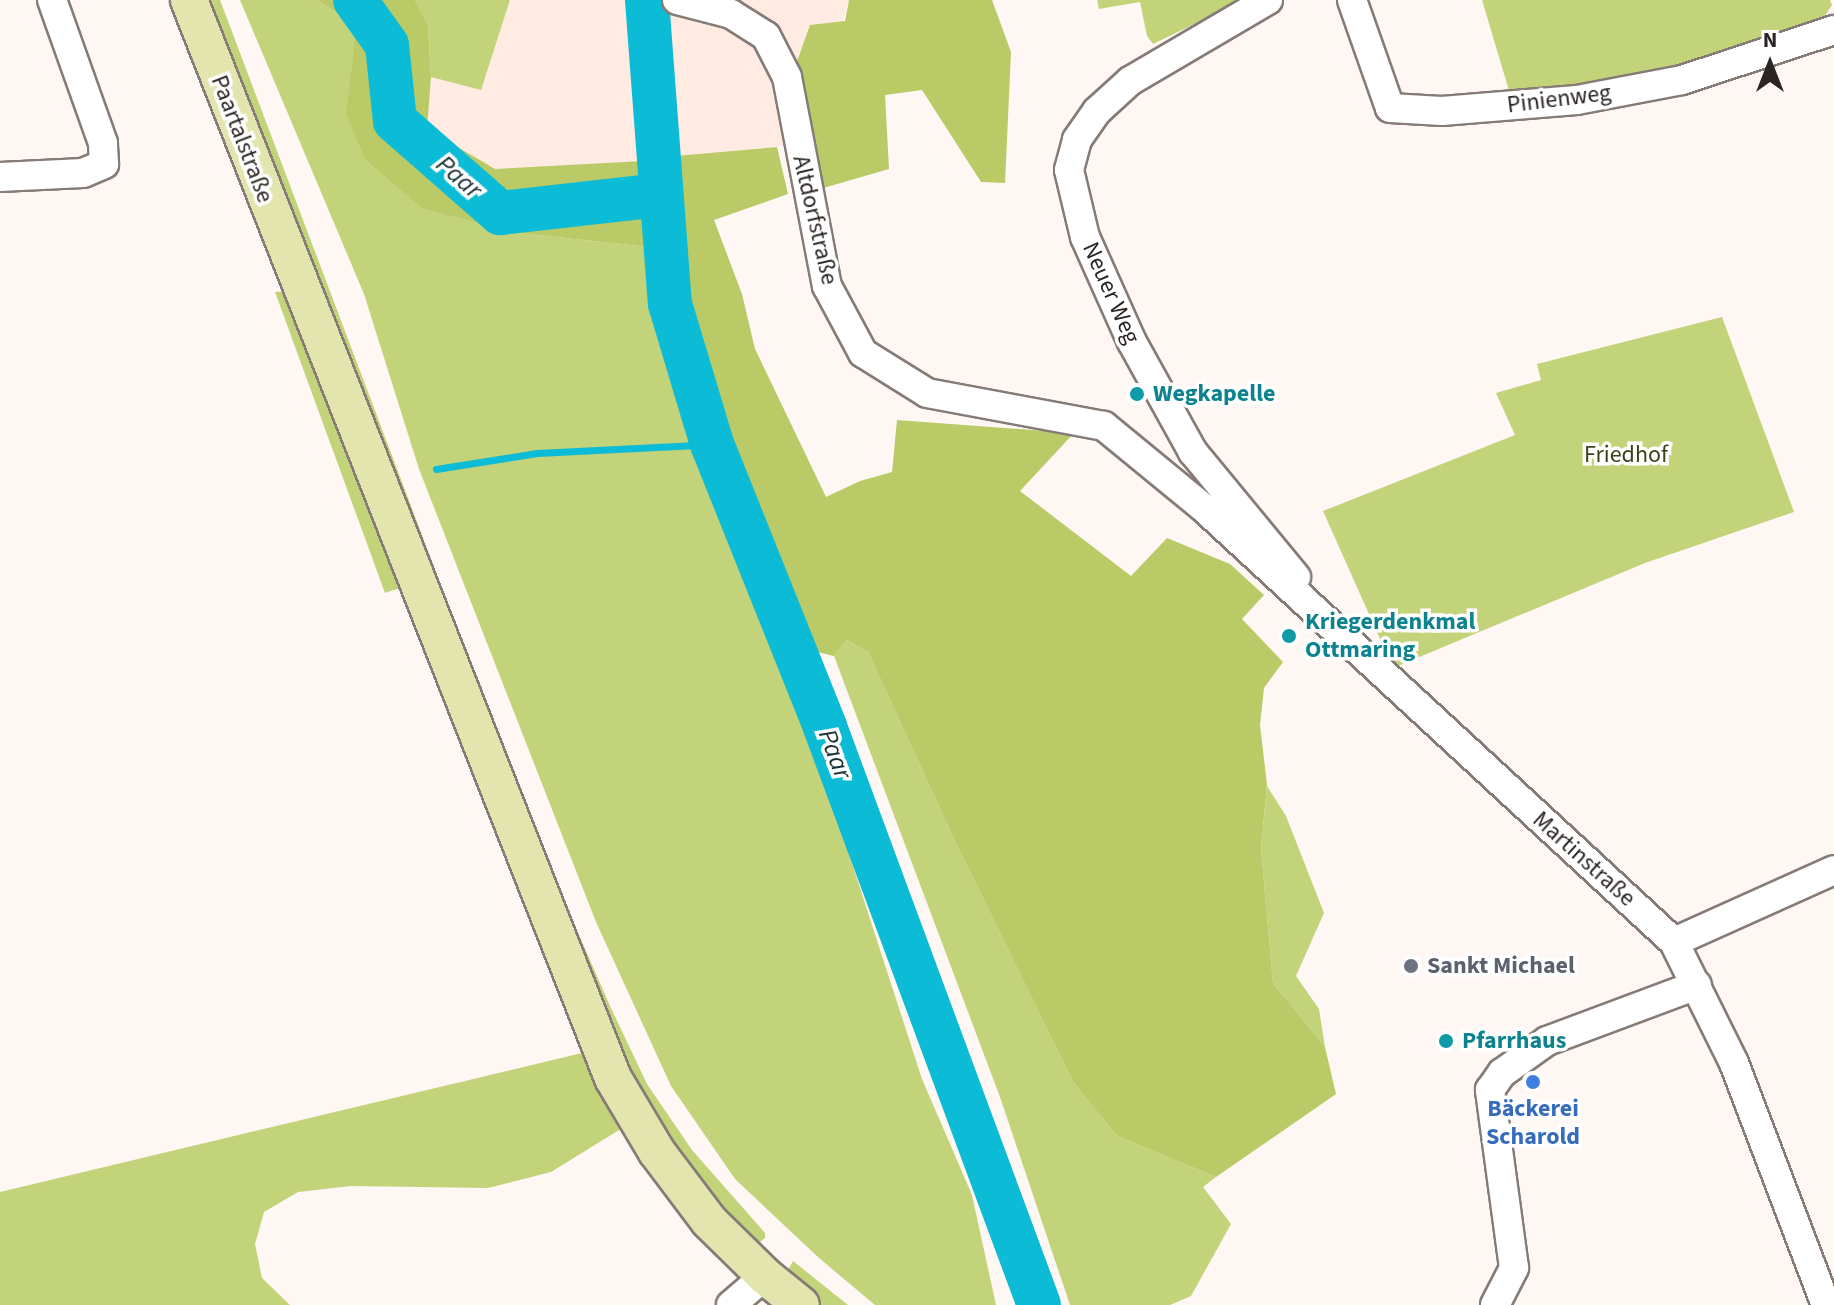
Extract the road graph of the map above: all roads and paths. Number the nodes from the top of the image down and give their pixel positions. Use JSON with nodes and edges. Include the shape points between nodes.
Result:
{"nodes":[{"id":1,"x":52,"y":0,"type":"edge"},
{"id":2,"x":189,"y":0,"type":"edge"},
{"id":3,"x":677,"y":0,"type":"edge"},
{"id":4,"x":1268,"y":0,"type":"edge"},
{"id":5,"x":1352,"y":0,"type":"edge"},
{"id":6,"x":1834,"y":30,"type":"edge"},
{"id":7,"x":0,"y":177,"type":"edge"},
{"id":8,"x":1205,"y":509,"type":"joint"},
{"id":9,"x":1329,"y":628,"type":"junction"},
{"id":10,"x":1834,"y":870,"type":"edge"},
{"id":11,"x":1674,"y":942,"type":"junction"},
{"id":12,"x":1697,"y":985,"type":"junction"},
{"id":13,"x":765,"y":1276,"type":"junction"},
{"id":14,"x":731,"y":1305,"type":"edge"},
{"id":15,"x":801,"y":1305,"type":"edge"},
{"id":16,"x":1495,"y":1305,"type":"edge"},
{"id":17,"x":1826,"y":1305,"type":"edge"}],
"edges":[{"from":1,"to":7,"type":"street","via":[[103,143],[104,164],[83,173]]},
{"from":2,"to":13,"type":"main road","name":"Paartalstraße","via":[[613,1078],[657,1152],[709,1221]]},
{"from":3,"to":8,"type":"street","name":"Altdorfstraße","via":[[731,14],[766,36],[787,77],[827,286],[863,353],[927,393],[1104,426]]},
{"from":4,"to":9,"type":"street","name":"Neuer Weg","via":[[1130,81],[1097,111],[1077,140],[1069,170],[1085,237],[1132,342],[1193,452],[1287,562]]},
{"from":5,"to":6,"type":"street","name":"Pinienweg","via":[[1390,108],[1442,111],[1577,100],[1682,80]]},
{"from":8,"to":9,"type":"street","name":"Martinstraße"},
{"from":9,"to":11,"type":"street","name":"Martinstraße"},
{"from":10,"to":11,"type":"street"},
{"from":11,"to":12,"type":"street","name":"Martinstraße"},
{"from":12,"to":16,"type":"street","via":[[1547,1041],[1502,1073],[1490,1090],[1514,1268]]},
{"from":12,"to":17,"type":"street","name":"Martinstraße","via":[[1734,1063]]},
{"from":13,"to":14,"type":"street"},
{"from":13,"to":15,"type":"main road","name":"Paartalstraße"}]}
